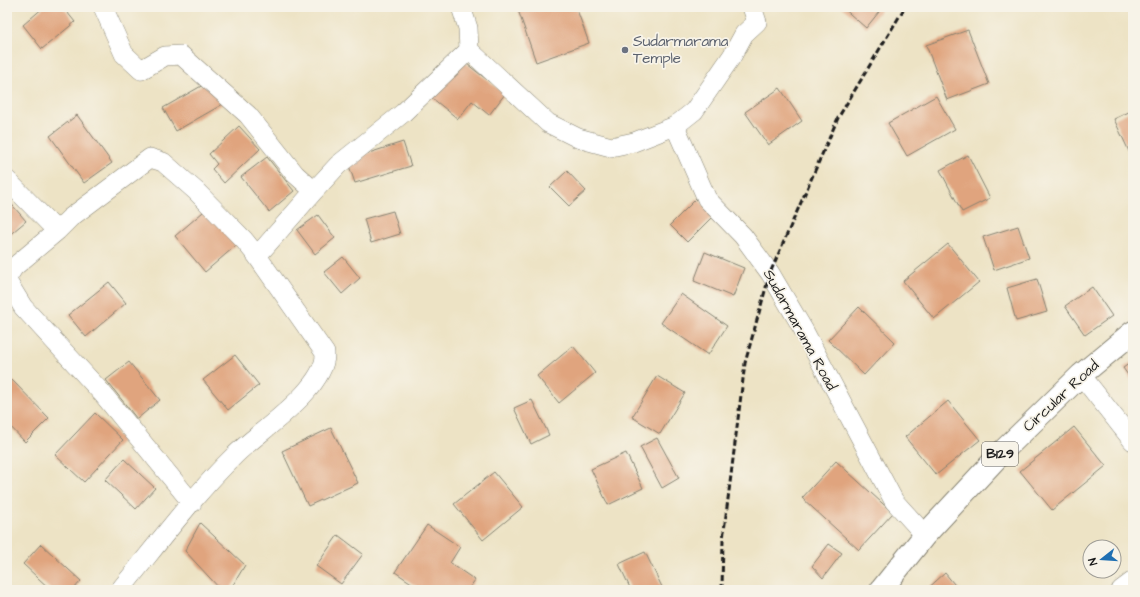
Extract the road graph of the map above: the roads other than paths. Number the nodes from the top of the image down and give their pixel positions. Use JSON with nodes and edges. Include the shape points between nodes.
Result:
{"nodes":[{"id":1,"x":103,"y":7,"type":"edge"},
{"id":2,"x":461,"y":7,"type":"edge"},
{"id":3,"x":752,"y":7,"type":"edge"},
{"id":4,"x":469,"y":50,"type":"junction"},
{"id":5,"x":675,"y":126,"type":"junction"},
{"id":6,"x":7,"y":180,"type":"edge"},
{"id":7,"x":314,"y":192,"type":"junction"},
{"id":8,"x":56,"y":231,"type":"junction"},
{"id":9,"x":258,"y":256,"type":"junction"},
{"id":10,"x":7,"y":278,"type":"edge"},
{"id":11,"x":7,"y":281,"type":"edge"},
{"id":12,"x":1133,"y":332,"type":"edge"},
{"id":13,"x":1081,"y":375,"type":"junction"},
{"id":14,"x":1133,"y":441,"type":"edge"},
{"id":15,"x":192,"y":503,"type":"junction"},
{"id":16,"x":925,"y":535,"type":"junction"},
{"id":17,"x":1133,"y":581,"type":"edge"},
{"id":18,"x":120,"y":590,"type":"edge"},
{"id":19,"x":881,"y":590,"type":"edge"},
{"id":20,"x":1121,"y":590,"type":"edge"}],
"edges":[{"from":1,"to":7,"type":"street","via":[[124,54],[141,70],[165,56],[181,54],[248,115],[295,174]]},
{"from":2,"to":4,"type":"street","via":[[468,28]]},
{"from":3,"to":5,"type":"street","via":[[757,22],[744,34],[694,111]]},
{"from":4,"to":5,"type":"street","via":[[548,123],[578,138],[611,146],[634,142]]},
{"from":4,"to":7,"type":"street","via":[[402,112],[338,166]]},
{"from":5,"to":16,"type":"street","name":"Sudarmarama Road","via":[[707,199],[743,236],[770,273],[803,329],[894,501]]},
{"from":6,"to":8,"type":"street"},
{"from":7,"to":9,"type":"street"},
{"from":8,"to":9,"type":"street","via":[[150,158],[163,162],[196,191]]},
{"from":8,"to":10,"type":"street","via":[[14,267]]},
{"from":9,"to":15,"type":"street","via":[[325,353],[326,361],[322,373],[283,416],[235,455]]},
{"from":11,"to":15,"type":"street","via":[[23,307],[102,393]]},
{"from":12,"to":13,"type":"main road","name":"Circular Road","number":"B129"},
{"from":13,"to":14,"type":"street"},
{"from":13,"to":16,"type":"main road","name":"Circular Road","number":"B129","via":[[1005,449]]},
{"from":15,"to":18,"type":"street"},
{"from":16,"to":19,"type":"main road","name":"Circular Road","number":"B129"},
{"from":17,"to":20,"type":"street"}]}
